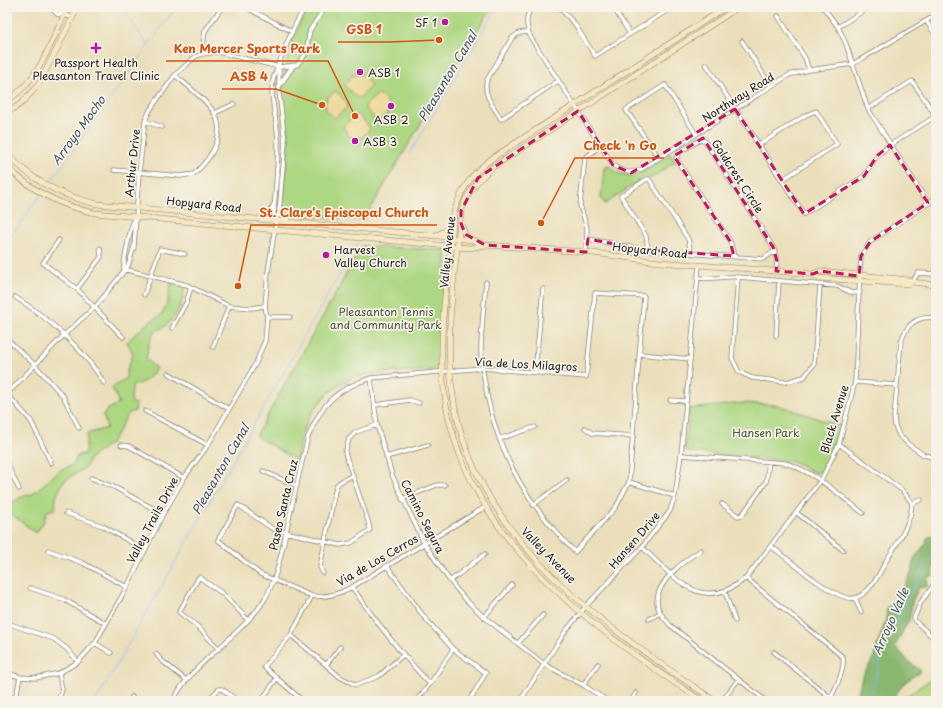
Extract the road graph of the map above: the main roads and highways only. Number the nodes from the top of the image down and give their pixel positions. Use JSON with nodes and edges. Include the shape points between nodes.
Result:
{"nodes":[{"id":1,"x":68,"y":7,"type":"edge"},
{"id":2,"x":78,"y":7,"type":"edge"},
{"id":3,"x":726,"y":7,"type":"edge"},
{"id":4,"x":738,"y":7,"type":"edge"},
{"id":5,"x":7,"y":101,"type":"edge"},
{"id":6,"x":7,"y":113,"type":"edge"},
{"id":7,"x":7,"y":153,"type":"edge"},
{"id":8,"x":7,"y":167,"type":"edge"},
{"id":9,"x":453,"y":222,"type":"junction"},
{"id":10,"x":460,"y":222,"type":"junction"},
{"id":11,"x":435,"y":236,"type":"junction"},
{"id":12,"x":452,"y":238,"type":"junction"},
{"id":13,"x":459,"y":239,"type":"junction"},
{"id":14,"x":472,"y":240,"type":"junction"},
{"id":15,"x":436,"y":245,"type":"junction"},
{"id":16,"x":485,"y":245,"type":"junction"},
{"id":17,"x":451,"y":246,"type":"junction"},
{"id":18,"x":458,"y":247,"type":"junction"},
{"id":19,"x":470,"y":248,"type":"junction"},
{"id":20,"x":449,"y":258,"type":"junction"},
{"id":21,"x":456,"y":266,"type":"junction"},
{"id":22,"x":936,"y":285,"type":"edge"},
{"id":23,"x":702,"y":701,"type":"edge"},
{"id":24,"x":716,"y":701,"type":"edge"}],
"edges":[{"from":1,"to":5,"type":"main road","via":[[37,72],[22,90]]},
{"from":2,"to":6,"type":"main road","via":[[40,84],[22,103]]},
{"from":3,"to":9,"type":"main road","name":"Valley Avenue","via":[[489,161],[473,175],[460,194]]},
{"from":4,"to":10,"type":"main road","name":"Valley Avenue","via":[[478,178],[467,195]]},
{"from":7,"to":11,"type":"main road","name":"Hopyard Road","via":[[38,181],[60,193],[96,204]]},
{"from":8,"to":15,"type":"main road","name":"Hopyard Road","via":[[32,188],[55,201],[80,210]]},
{"from":9,"to":11,"type":"main road","via":[[445,231]]},
{"from":9,"to":12,"type":"main road","name":"Valley Avenue"},
{"from":10,"to":13,"type":"main road","name":"Valley Avenue"},
{"from":10,"to":14,"type":"main road","via":[[465,234]]},
{"from":11,"to":12,"type":"main road","name":"Hopyard Road"},
{"from":12,"to":13,"type":"main road","name":"Hopyard Road"},
{"from":12,"to":17,"type":"main road","name":"Valley Avenue"},
{"from":13,"to":14,"type":"main road","name":"Hopyard Road"},
{"from":13,"to":18,"type":"main road","name":"Valley Avenue"},
{"from":14,"to":16,"type":"main road","name":"Hopyard Road"},
{"from":15,"to":17,"type":"main road","name":"Hopyard Road"},
{"from":15,"to":20,"type":"main road","via":[[445,251]]},
{"from":16,"to":19,"type":"main road","name":"Hopyard Road"},
{"from":16,"to":22,"type":"main road","name":"Hopyard Road","via":[[813,274],[820,271],[859,279],[909,280]]},
{"from":17,"to":18,"type":"main road","name":"Hopyard Road"},
{"from":17,"to":20,"type":"main road","name":"Valley Avenue"},
{"from":18,"to":19,"type":"main road","name":"Hopyard Road"},
{"from":18,"to":21,"type":"main road","name":"Valley Avenue"},
{"from":19,"to":21,"type":"main road","via":[[461,253]]},
{"from":20,"to":23,"type":"main road","name":"Valley Avenue","via":[[443,339],[444,390],[458,449],[470,480],[485,507],[514,547],[581,612],[628,651]]},
{"from":21,"to":24,"type":"main road","name":"Valley Avenue","via":[[450,339],[452,389],[470,461],[491,502],[520,542],[586,606],[652,658]]}]}
